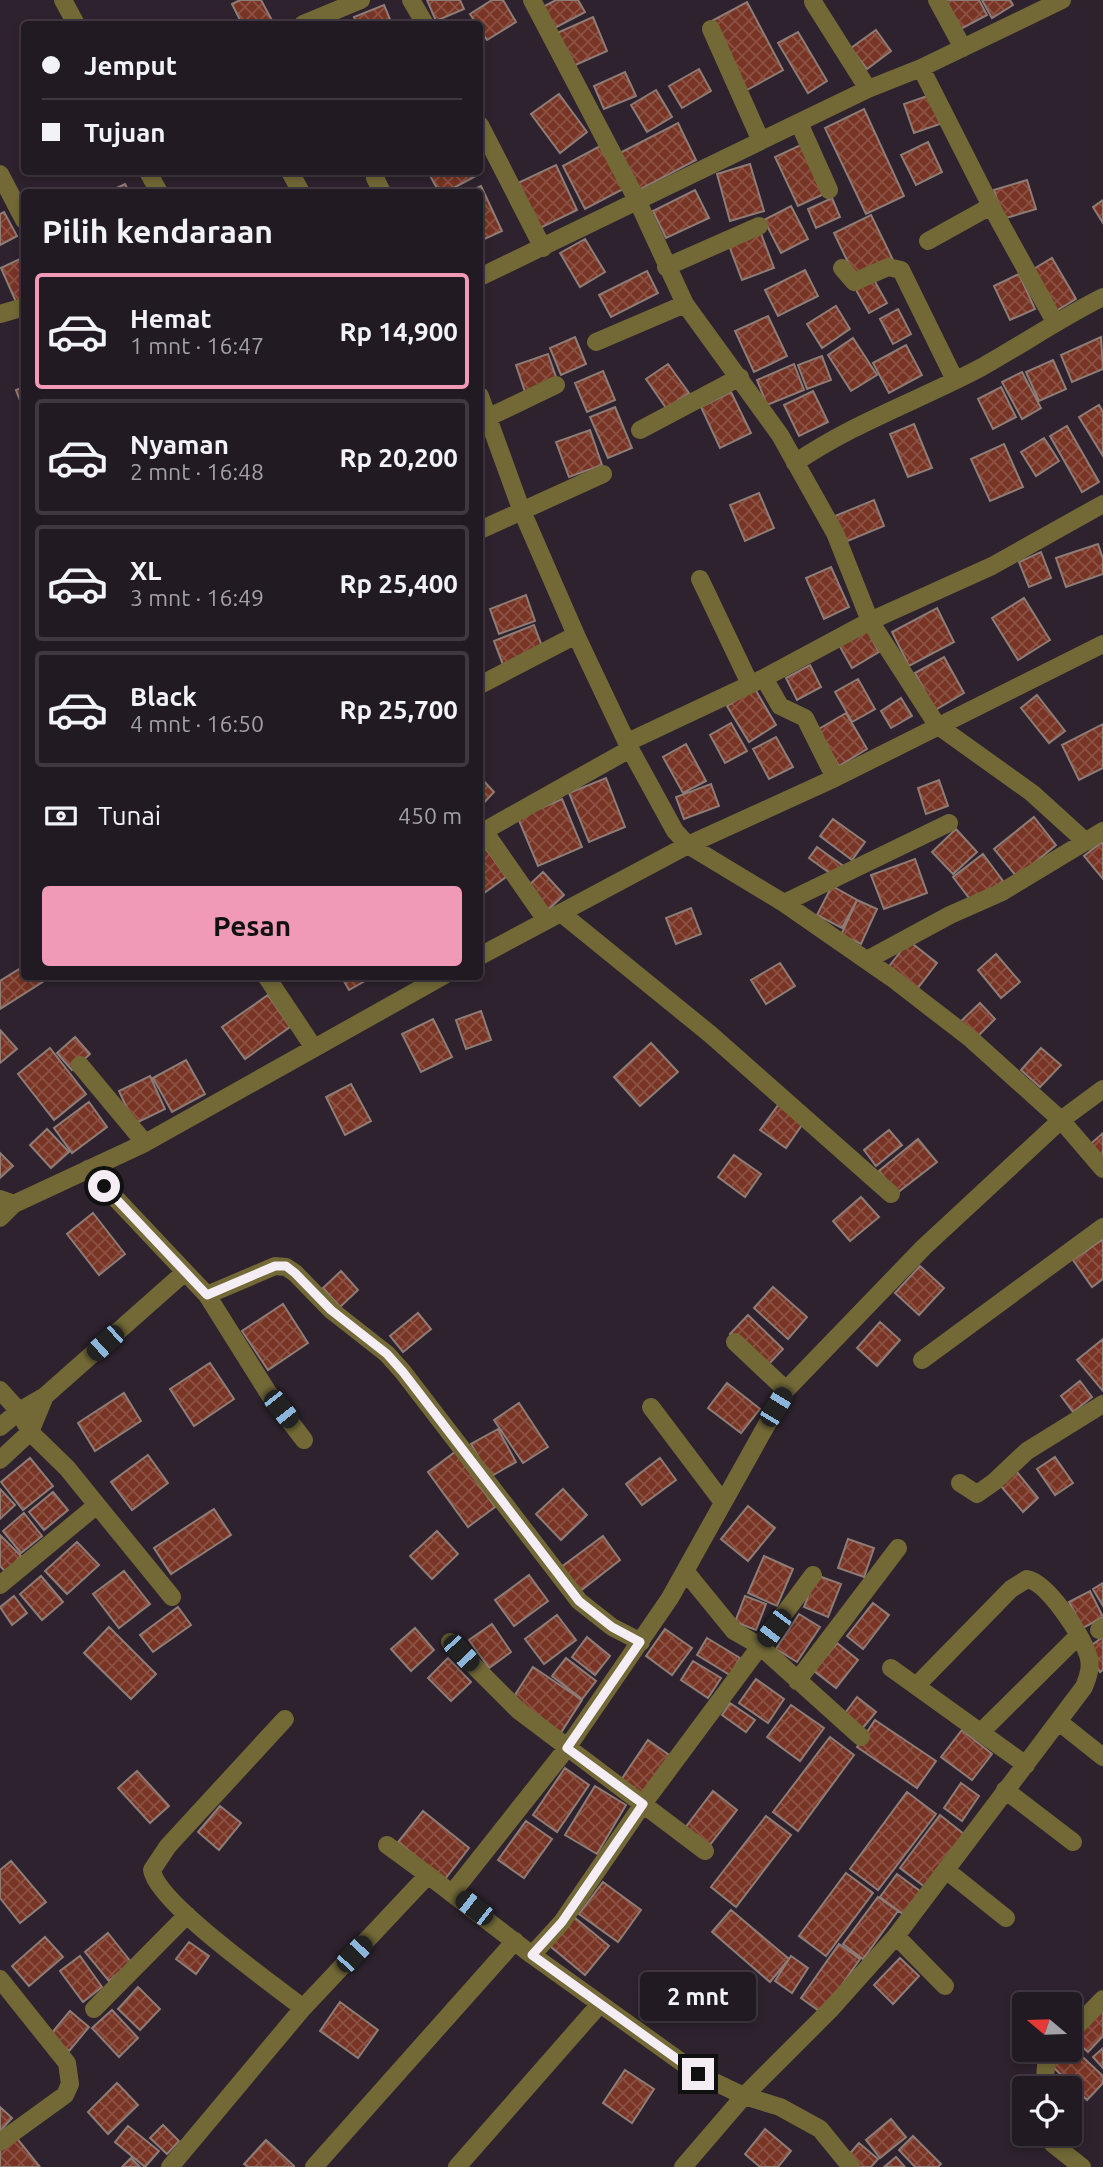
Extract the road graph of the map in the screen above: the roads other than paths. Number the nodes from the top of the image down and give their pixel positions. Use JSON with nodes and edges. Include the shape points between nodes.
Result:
{"nodes":[{"id":1,"x":63,"y":0,"type":"edge"},
{"id":2,"x":361,"y":0,"type":"edge"},
{"id":3,"x":411,"y":0,"type":"edge"},
{"id":4,"x":532,"y":0,"type":"edge"},
{"id":5,"x":937,"y":0,"type":"edge"},
{"id":6,"x":1062,"y":0,"type":"edge"},
{"id":7,"x":813,"y":2,"type":"dead end"},
{"id":8,"x":74,"y":21,"type":"edge"},
{"id":9,"x":310,"y":21,"type":"edge"},
{"id":10,"x":423,"y":21,"type":"edge"},
{"id":11,"x":711,"y":29,"type":"dead end"},
{"id":12,"x":964,"y":48,"type":"junction"},
{"id":13,"x":921,"y":68,"type":"junction"},
{"id":14,"x":868,"y":89,"type":"junction"},
{"id":15,"x":799,"y":123,"type":"junction"},
{"id":16,"x":483,"y":131,"type":"edge"},
{"id":17,"x":761,"y":141,"type":"junction"},
{"id":18,"x":0,"y":174,"type":"edge"},
{"id":19,"x":829,"y":190,"type":"dead end"},
{"id":20,"x":638,"y":201,"type":"junction"},
{"id":21,"x":991,"y":206,"type":"junction"},
{"id":22,"x":21,"y":214,"type":"edge"},
{"id":23,"x":759,"y":226,"type":"dead end"},
{"id":24,"x":928,"y":241,"type":"dead end"},
{"id":25,"x":543,"y":248,"type":"junction"},
{"id":26,"x":666,"y":267,"type":"junction"},
{"id":27,"x":842,"y":268,"type":"dead end"},
{"id":28,"x":483,"y":275,"type":"edge"},
{"id":29,"x":1103,"y":297,"type":"edge"},
{"id":30,"x":685,"y":304,"type":"junction"},
{"id":31,"x":21,"y":308,"type":"edge"},
{"id":32,"x":0,"y":314,"type":"edge"},
{"id":33,"x":1055,"y":322,"type":"junction"},
{"id":34,"x":596,"y":342,"type":"dead end"},
{"id":35,"x":740,"y":377,"type":"junction"},
{"id":36,"x":955,"y":380,"type":"junction"},
{"id":37,"x":555,"y":385,"type":"dead end"},
{"id":38,"x":483,"y":406,"type":"edge"},
{"id":39,"x":640,"y":430,"type":"dead end"},
{"id":40,"x":795,"y":463,"type":"junction"},
{"id":41,"x":603,"y":474,"type":"dead end"},
{"id":42,"x":1103,"y":504,"type":"edge"},
{"id":43,"x":522,"y":509,"type":"junction"},
{"id":44,"x":483,"y":528,"type":"edge"},
{"id":45,"x":700,"y":579,"type":"dead end"},
{"id":46,"x":870,"y":621,"type":"junction"},
{"id":47,"x":576,"y":635,"type":"junction"},
{"id":48,"x":1103,"y":644,"type":"edge"},
{"id":49,"x":757,"y":681,"type":"junction"},
{"id":50,"x":483,"y":683,"type":"edge"},
{"id":51,"x":937,"y":725,"type":"junction"},
{"id":52,"x":629,"y":745,"type":"junction"},
{"id":53,"x":835,"y":778,"type":"junction"},
{"id":54,"x":949,"y":823,"type":"dead end"},
{"id":55,"x":483,"y":830,"type":"edge"},
{"id":56,"x":1103,"y":831,"type":"edge"},
{"id":57,"x":483,"y":832,"type":"edge"},
{"id":58,"x":1086,"y":842,"type":"junction"},
{"id":59,"x":688,"y":845,"type":"junction"},
{"id":60,"x":784,"y":903,"type":"junction"},
{"id":61,"x":553,"y":916,"type":"junction"},
{"id":62,"x":483,"y":954,"type":"edge"},
{"id":63,"x":867,"y":960,"type":"junction"},
{"id":64,"x":269,"y":980,"type":"edge"},
{"id":65,"x":436,"y":980,"type":"edge"},
{"id":66,"x":314,"y":1048,"type":"junction"},
{"id":67,"x":80,"y":1065,"type":"dead end"},
{"id":68,"x":1103,"y":1089,"type":"edge"},
{"id":69,"x":1060,"y":1120,"type":"junction"},
{"id":70,"x":145,"y":1143,"type":"junction"},
{"id":71,"x":88,"y":1169,"type":"junction"},
{"id":72,"x":1103,"y":1169,"type":"edge"},
{"id":73,"x":891,"y":1195,"type":"dead end"},
{"id":74,"x":7,"y":1201,"type":"edge"},
{"id":75,"x":0,"y":1218,"type":"edge"},
{"id":76,"x":1103,"y":1227,"type":"edge"},
{"id":77,"x":185,"y":1272,"type":"junction"},
{"id":78,"x":207,"y":1295,"type":"junction"},
{"id":79,"x":735,"y":1342,"type":"dead end"},
{"id":80,"x":922,"y":1360,"type":"dead end"},
{"id":81,"x":0,"y":1390,"type":"edge"},
{"id":82,"x":786,"y":1390,"type":"junction"},
{"id":83,"x":45,"y":1396,"type":"junction"},
{"id":84,"x":1103,"y":1404,"type":"edge"},
{"id":85,"x":651,"y":1407,"type":"dead end"},
{"id":86,"x":19,"y":1411,"type":"junction"},
{"id":87,"x":0,"y":1427,"type":"edge"},
{"id":88,"x":30,"y":1432,"type":"junction"},
{"id":89,"x":304,"y":1440,"type":"dead end"},
{"id":90,"x":0,"y":1460,"type":"edge"},
{"id":91,"x":960,"y":1483,"type":"dead end"},
{"id":92,"x":722,"y":1500,"type":"junction"},
{"id":93,"x":97,"y":1505,"type":"junction"},
{"id":94,"x":898,"y":1548,"type":"dead end"},
{"id":95,"x":685,"y":1571,"type":"junction"},
{"id":96,"x":813,"y":1575,"type":"dead end"},
{"id":97,"x":0,"y":1585,"type":"edge"},
{"id":98,"x":172,"y":1597,"type":"dead end"},
{"id":99,"x":1077,"y":1637,"type":"junction"},
{"id":100,"x":450,"y":1642,"type":"dead end"},
{"id":101,"x":640,"y":1642,"type":"junction"},
{"id":102,"x":760,"y":1646,"type":"junction"},
{"id":103,"x":891,"y":1668,"type":"dead end"},
{"id":104,"x":797,"y":1681,"type":"junction"},
{"id":105,"x":917,"y":1685,"type":"junction"},
{"id":106,"x":285,"y":1719,"type":"dead end"},
{"id":107,"x":1059,"y":1722,"type":"junction"},
{"id":108,"x":981,"y":1732,"type":"junction"},
{"id":109,"x":861,"y":1737,"type":"dead end"},
{"id":110,"x":567,"y":1748,"type":"junction"},
{"id":111,"x":1103,"y":1757,"type":"edge"},
{"id":112,"x":1026,"y":1765,"type":"junction"},
{"id":113,"x":1006,"y":1790,"type":"junction"},
{"id":114,"x":643,"y":1804,"type":"junction"},
{"id":115,"x":1073,"y":1842,"type":"dead end"},
{"id":116,"x":387,"y":1846,"type":"dead end"},
{"id":117,"x":705,"y":1850,"type":"dead end"},
{"id":118,"x":946,"y":1870,"type":"junction"},
{"id":119,"x":428,"y":1875,"type":"junction"},
{"id":120,"x":453,"y":1892,"type":"junction"},
{"id":121,"x":187,"y":1915,"type":"junction"},
{"id":122,"x":1006,"y":1918,"type":"dead end"},
{"id":123,"x":896,"y":1936,"type":"junction"},
{"id":124,"x":516,"y":1941,"type":"junction"},
{"id":125,"x":532,"y":1955,"type":"junction"},
{"id":126,"x":0,"y":1979,"type":"edge"},
{"id":127,"x":945,"y":1986,"type":"dead end"},
{"id":128,"x":1103,"y":1999,"type":"edge"},
{"id":129,"x":600,"y":2004,"type":"junction"},
{"id":130,"x":303,"y":2008,"type":"junction"},
{"id":131,"x":94,"y":2009,"type":"dead end"},
{"id":132,"x":1082,"y":2021,"type":"edge"},
{"id":133,"x":744,"y":2095,"type":"junction"},
{"id":134,"x":0,"y":2142,"type":"edge"},
{"id":135,"x":1056,"y":2146,"type":"edge"},
{"id":136,"x":843,"y":2164,"type":"edge"},
{"id":137,"x":170,"y":2167,"type":"edge"},
{"id":138,"x":314,"y":2167,"type":"edge"},
{"id":139,"x":457,"y":2167,"type":"edge"},
{"id":140,"x":683,"y":2167,"type":"edge"},
{"id":141,"x":1082,"y":2167,"type":"edge"}],
"edges":[{"from":1,"to":8,"type":"street"},
{"from":2,"to":9,"type":"street"},
{"from":3,"to":10,"type":"street"},
{"from":4,"to":20,"type":"street"},
{"from":5,"to":12,"type":"street"},
{"from":6,"to":12,"type":"street"},
{"from":7,"to":14,"type":"street"},
{"from":11,"to":17,"type":"street"},
{"from":12,"to":13,"type":"street"},
{"from":13,"to":14,"type":"street"},
{"from":13,"to":21,"type":"street"},
{"from":14,"to":15,"type":"street"},
{"from":15,"to":17,"type":"street"},
{"from":15,"to":19,"type":"street"},
{"from":16,"to":25,"type":"street"},
{"from":17,"to":20,"type":"street"},
{"from":18,"to":22,"type":"street"},
{"from":20,"to":25,"type":"street"},
{"from":20,"to":26,"type":"street"},
{"from":21,"to":24,"type":"street"},
{"from":21,"to":33,"type":"street"},
{"from":23,"to":26,"type":"street"},
{"from":25,"to":28,"type":"street"},
{"from":26,"to":30,"type":"street"},
{"from":27,"to":36,"type":"street","via":[[848,278],[858,282],[888,267],[901,270]]},
{"from":29,"to":33,"type":"street"},
{"from":30,"to":34,"type":"street"},
{"from":30,"to":35,"type":"street"},
{"from":31,"to":32,"type":"street"},
{"from":33,"to":36,"type":"street"},
{"from":35,"to":39,"type":"street"},
{"from":35,"to":40,"type":"street"},
{"from":36,"to":40,"type":"street","via":[[850,429]]},
{"from":37,"to":38,"type":"street"},
{"from":38,"to":43,"type":"street"},
{"from":40,"to":46,"type":"street","via":[[835,533]]},
{"from":41,"to":43,"type":"street"},
{"from":42,"to":46,"type":"street","via":[[992,566]]},
{"from":43,"to":44,"type":"street"},
{"from":43,"to":47,"type":"street"},
{"from":45,"to":49,"type":"street"},
{"from":46,"to":49,"type":"street"},
{"from":46,"to":51,"type":"street"},
{"from":47,"to":50,"type":"street"},
{"from":47,"to":52,"type":"street"},
{"from":48,"to":51,"type":"street"},
{"from":49,"to":52,"type":"street"},
{"from":49,"to":53,"type":"street","via":[[780,706],[805,718]]},
{"from":51,"to":53,"type":"street"},
{"from":51,"to":58,"type":"street","via":[[1032,793]]},
{"from":52,"to":55,"type":"street"},
{"from":52,"to":59,"type":"street","via":[[668,820]]},
{"from":53,"to":59,"type":"street"},
{"from":54,"to":60,"type":"street"},
{"from":56,"to":58,"type":"street"},
{"from":57,"to":61,"type":"street"},
{"from":58,"to":63,"type":"street","via":[[1002,892]]},
{"from":59,"to":60,"type":"street"},
{"from":59,"to":61,"type":"street"},
{"from":60,"to":63,"type":"street"},
{"from":61,"to":62,"type":"street"},
{"from":61,"to":73,"type":"street","via":[[710,1034]]},
{"from":63,"to":69,"type":"street","via":[[971,1039]]},
{"from":64,"to":66,"type":"street"},
{"from":65,"to":66,"type":"street"},
{"from":66,"to":70,"type":"street"},
{"from":67,"to":70,"type":"street"},
{"from":68,"to":69,"type":"street"},
{"from":69,"to":72,"type":"street"},
{"from":69,"to":82,"type":"street","via":[[924,1247]]},
{"from":70,"to":71,"type":"street"},
{"from":71,"to":74,"type":"street"},
{"from":71,"to":77,"type":"street"},
{"from":74,"to":75,"type":"street"},
{"from":76,"to":80,"type":"street"},
{"from":77,"to":78,"type":"street"},
{"from":77,"to":83,"type":"street"},
{"from":78,"to":89,"type":"street","via":[[269,1394]]},
{"from":78,"to":101,"type":"street","via":[[275,1266],[286,1266],[295,1273],[403,1372],[579,1601]]},
{"from":79,"to":82,"type":"street"},
{"from":81,"to":86,"type":"street"},
{"from":82,"to":92,"type":"street"},
{"from":83,"to":86,"type":"street"},
{"from":83,"to":88,"type":"street"},
{"from":84,"to":91,"type":"street","via":[[1027,1451],[977,1494]]},
{"from":85,"to":92,"type":"street"},
{"from":86,"to":87,"type":"street"},
{"from":86,"to":88,"type":"street"},
{"from":88,"to":90,"type":"street"},
{"from":88,"to":93,"type":"street"},
{"from":92,"to":95,"type":"street"},
{"from":93,"to":97,"type":"street"},
{"from":93,"to":98,"type":"street"},
{"from":94,"to":104,"type":"street"},
{"from":95,"to":101,"type":"street"},
{"from":95,"to":102,"type":"street","via":[[734,1631]]},
{"from":96,"to":102,"type":"street"},
{"from":99,"to":105,"type":"street","via":[[1061,1606],[1042,1584],[1021,1580]]},
{"from":99,"to":107,"type":"street","via":[[1088,1654],[1088,1676]]},
{"from":99,"to":108,"type":"street"},
{"from":100,"to":110,"type":"street","via":[[518,1710]]},
{"from":101,"to":110,"type":"street"},
{"from":102,"to":104,"type":"street"},
{"from":102,"to":114,"type":"street"},
{"from":103,"to":105,"type":"street"},
{"from":104,"to":109,"type":"street"},
{"from":105,"to":108,"type":"street"},
{"from":106,"to":121,"type":"street","via":[[155,1861],[152,1870],[158,1887]]},
{"from":107,"to":111,"type":"street"},
{"from":107,"to":112,"type":"street"},
{"from":108,"to":112,"type":"street"},
{"from":110,"to":114,"type":"street"},
{"from":110,"to":120,"type":"street"},
{"from":112,"to":113,"type":"street"},
{"from":113,"to":115,"type":"street"},
{"from":113,"to":118,"type":"street"},
{"from":114,"to":117,"type":"street"},
{"from":114,"to":125,"type":"street","via":[[562,1922]]},
{"from":116,"to":119,"type":"street"},
{"from":118,"to":122,"type":"street"},
{"from":118,"to":123,"type":"street"},
{"from":119,"to":120,"type":"street"},
{"from":119,"to":130,"type":"street"},
{"from":120,"to":124,"type":"street"},
{"from":121,"to":130,"type":"street"},
{"from":121,"to":131,"type":"street"},
{"from":123,"to":127,"type":"street"},
{"from":123,"to":133,"type":"street","via":[[831,2010]]},
{"from":124,"to":125,"type":"street"},
{"from":124,"to":138,"type":"street"},
{"from":125,"to":129,"type":"street"},
{"from":126,"to":134,"type":"street","via":[[67,2063],[71,2075],[65,2095]]},
{"from":128,"to":132,"type":"street"},
{"from":129,"to":133,"type":"street","via":[[698,2074]]},
{"from":129,"to":139,"type":"street"},
{"from":130,"to":137,"type":"street"},
{"from":133,"to":136,"type":"street","via":[[802,2117],[820,2129]]},
{"from":133,"to":140,"type":"street"},
{"from":135,"to":141,"type":"street"}]}
